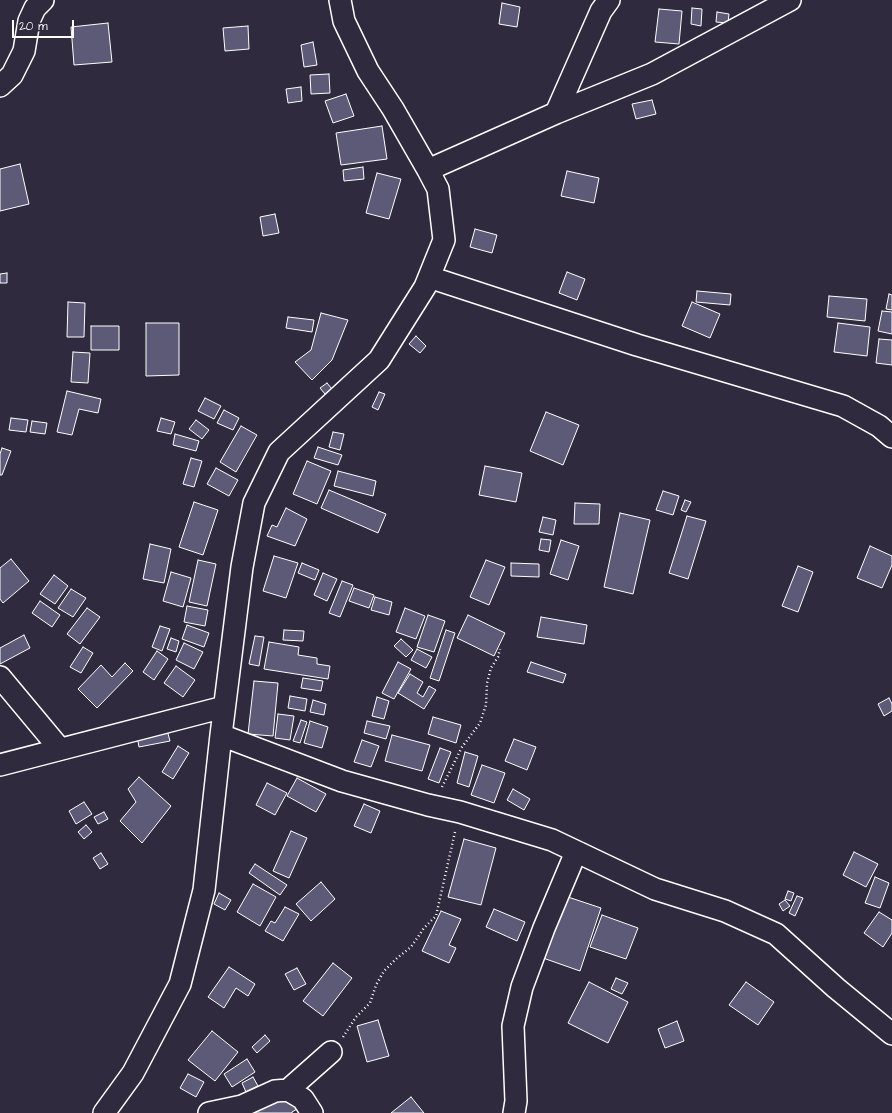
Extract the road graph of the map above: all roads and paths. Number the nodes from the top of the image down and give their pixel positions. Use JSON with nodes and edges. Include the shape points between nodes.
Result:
{"nodes":[{"id":1,"x":43,"y":0,"type":"edge"},
{"id":2,"x":340,"y":0,"type":"edge"},
{"id":3,"x":609,"y":0,"type":"edge"},
{"id":4,"x":790,"y":0,"type":"edge"},
{"id":5,"x":0,"y":86,"type":"edge"},
{"id":6,"x":556,"y":113,"type":"junction"},
{"id":7,"x":428,"y":170,"type":"junction"},
{"id":8,"x":429,"y":277,"type":"junction"},
{"id":9,"x":892,"y":436,"type":"edge"},
{"id":10,"x":500,"y":649,"type":"dead end"},
{"id":11,"x":0,"y":678,"type":"edge"},
{"id":12,"x":224,"y":707,"type":"junction"},
{"id":13,"x":221,"y":735,"type":"junction"},
{"id":14,"x":60,"y":749,"type":"junction"},
{"id":15,"x":0,"y":765,"type":"edge"},
{"id":16,"x":428,"y":805,"type":"junction"},
{"id":17,"x":460,"y":812,"type":"junction"},
{"id":18,"x":576,"y":852,"type":"junction"},
{"id":19,"x":892,"y":1034,"type":"edge"},
{"id":20,"x":331,"y":1052,"type":"joint"},
{"id":21,"x":288,"y":1090,"type":"junction"},
{"id":22,"x":104,"y":1113,"type":"edge"},
{"id":23,"x":209,"y":1113,"type":"edge"},
{"id":24,"x":312,"y":1113,"type":"edge"},
{"id":25,"x":514,"y":1113,"type":"edge"}],
"edges":[{"from":1,"to":5,"type":"street","via":[[35,8],[29,21],[24,51],[12,75]]},
{"from":2,"to":7,"type":"street","via":[[344,21],[368,71]]},
{"from":3,"to":6,"type":"street","via":[[601,11]]},
{"from":4,"to":6,"type":"street","via":[[652,74]]},
{"from":6,"to":7,"type":"street"},
{"from":7,"to":8,"type":"street","via":[[438,189],[444,240]]},
{"from":8,"to":9,"type":"street","via":[[636,345],[843,406]]},
{"from":8,"to":12,"type":"street","via":[[379,360],[279,452],[254,503],[242,567]]},
{"from":10,"to":16,"type":"path","via":[[491,668],[486,705],[480,723],[462,747],[442,787]]},
{"from":11,"to":14,"type":"street"},
{"from":12,"to":13,"type":"street"},
{"from":12,"to":14,"type":"street"},
{"from":13,"to":16,"type":"street","via":[[342,781]]},
{"from":13,"to":22,"type":"street","via":[[204,890],[180,984],[133,1073]]},
{"from":14,"to":15,"type":"street"},
{"from":16,"to":17,"type":"street"},
{"from":17,"to":18,"type":"street","via":[[552,840]]},
{"from":17,"to":20,"type":"path","via":[[436,916],[411,947],[384,971],[376,984],[370,1004],[356,1017]]},
{"from":18,"to":19,"type":"street","via":[[655,889],[725,911],[776,934]]},
{"from":18,"to":25,"type":"street","via":[[544,928],[520,995],[513,1026],[516,1101]]},
{"from":20,"to":21,"type":"street"},
{"from":21,"to":23,"type":"street","via":[[275,1091],[242,1106]]},
{"from":21,"to":24,"type":"street","via":[[303,1099]]}]}
